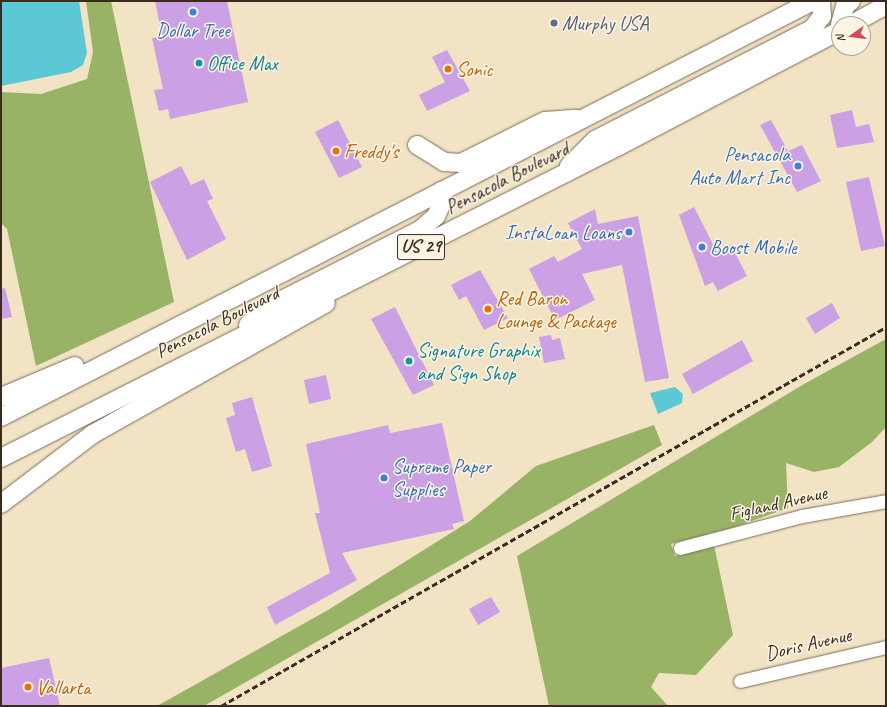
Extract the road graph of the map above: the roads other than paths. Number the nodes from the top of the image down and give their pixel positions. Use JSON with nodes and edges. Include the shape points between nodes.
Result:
{"nodes":[{"id":1,"x":813,"y":1,"type":"edge"},
{"id":2,"x":822,"y":1,"type":"edge"},
{"id":3,"x":851,"y":1,"type":"edge"},
{"id":4,"x":886,"y":5,"type":"edge"},
{"id":5,"x":833,"y":16,"type":"edge"},
{"id":6,"x":844,"y":16,"type":"edge"},
{"id":7,"x":865,"y":16,"type":"edge"},
{"id":8,"x":831,"y":34,"type":"edge"},
{"id":9,"x":581,"y":119,"type":"junction"},
{"id":10,"x":417,"y":145,"type":"dead end"},
{"id":11,"x":557,"y":178,"type":"junction"},
{"id":12,"x":441,"y":191,"type":"junction"},
{"id":13,"x":396,"y":259,"type":"junction"},
{"id":14,"x":187,"y":319,"type":"junction"},
{"id":15,"x":235,"y":338,"type":"junction"},
{"id":16,"x":1,"y":397,"type":"edge"},
{"id":17,"x":1,"y":416,"type":"edge"},
{"id":18,"x":1,"y":458,"type":"edge"},
{"id":19,"x":886,"y":501,"type":"edge"},
{"id":20,"x":1,"y":504,"type":"edge"},
{"id":21,"x":680,"y":548,"type":"dead end"},
{"id":22,"x":886,"y":647,"type":"edge"},
{"id":23,"x":740,"y":681,"type":"dead end"}],
"edges":[{"from":1,"to":9,"type":"highway","name":"Pensacola Boulevard","number":"US 29"},
{"from":2,"to":5,"type":"street"},
{"from":2,"to":11,"type":"highway","via":[[822,16],[812,30],[595,140]]},
{"from":3,"to":6,"type":"highway","via":[[845,6]]},
{"from":4,"to":7,"type":"highway","name":"Pensacola Boulevard","number":"US 29"},
{"from":8,"to":11,"type":"highway","name":"Pensacola Boulevard","number":"US 29"},
{"from":9,"to":10,"type":"highway","via":[[545,121],[461,163],[444,162]]},
{"from":9,"to":12,"type":"highway","name":"Pensacola Boulevard","number":"US 29"},
{"from":11,"to":13,"type":"highway","name":"Pensacola Boulevard","number":"US 29"},
{"from":12,"to":14,"type":"highway","name":"Pensacola Boulevard","number":"US 29"},
{"from":12,"to":15,"type":"highway","via":[[442,203],[436,216],[420,230],[266,308]]},
{"from":13,"to":15,"type":"highway","name":"Pensacola Boulevard","number":"US 29"},
{"from":13,"to":20,"type":"highway","via":[[296,323],[93,434]]},
{"from":14,"to":16,"type":"highway"},
{"from":14,"to":17,"type":"highway","name":"Pensacola Boulevard","number":"US 29"},
{"from":15,"to":18,"type":"highway","name":"Pensacola Boulevard","number":"US 29"},
{"from":19,"to":21,"type":"street","name":"Figland Avenue","via":[[802,516]]},
{"from":22,"to":23,"type":"street","name":"Doris Avenue"}]}
